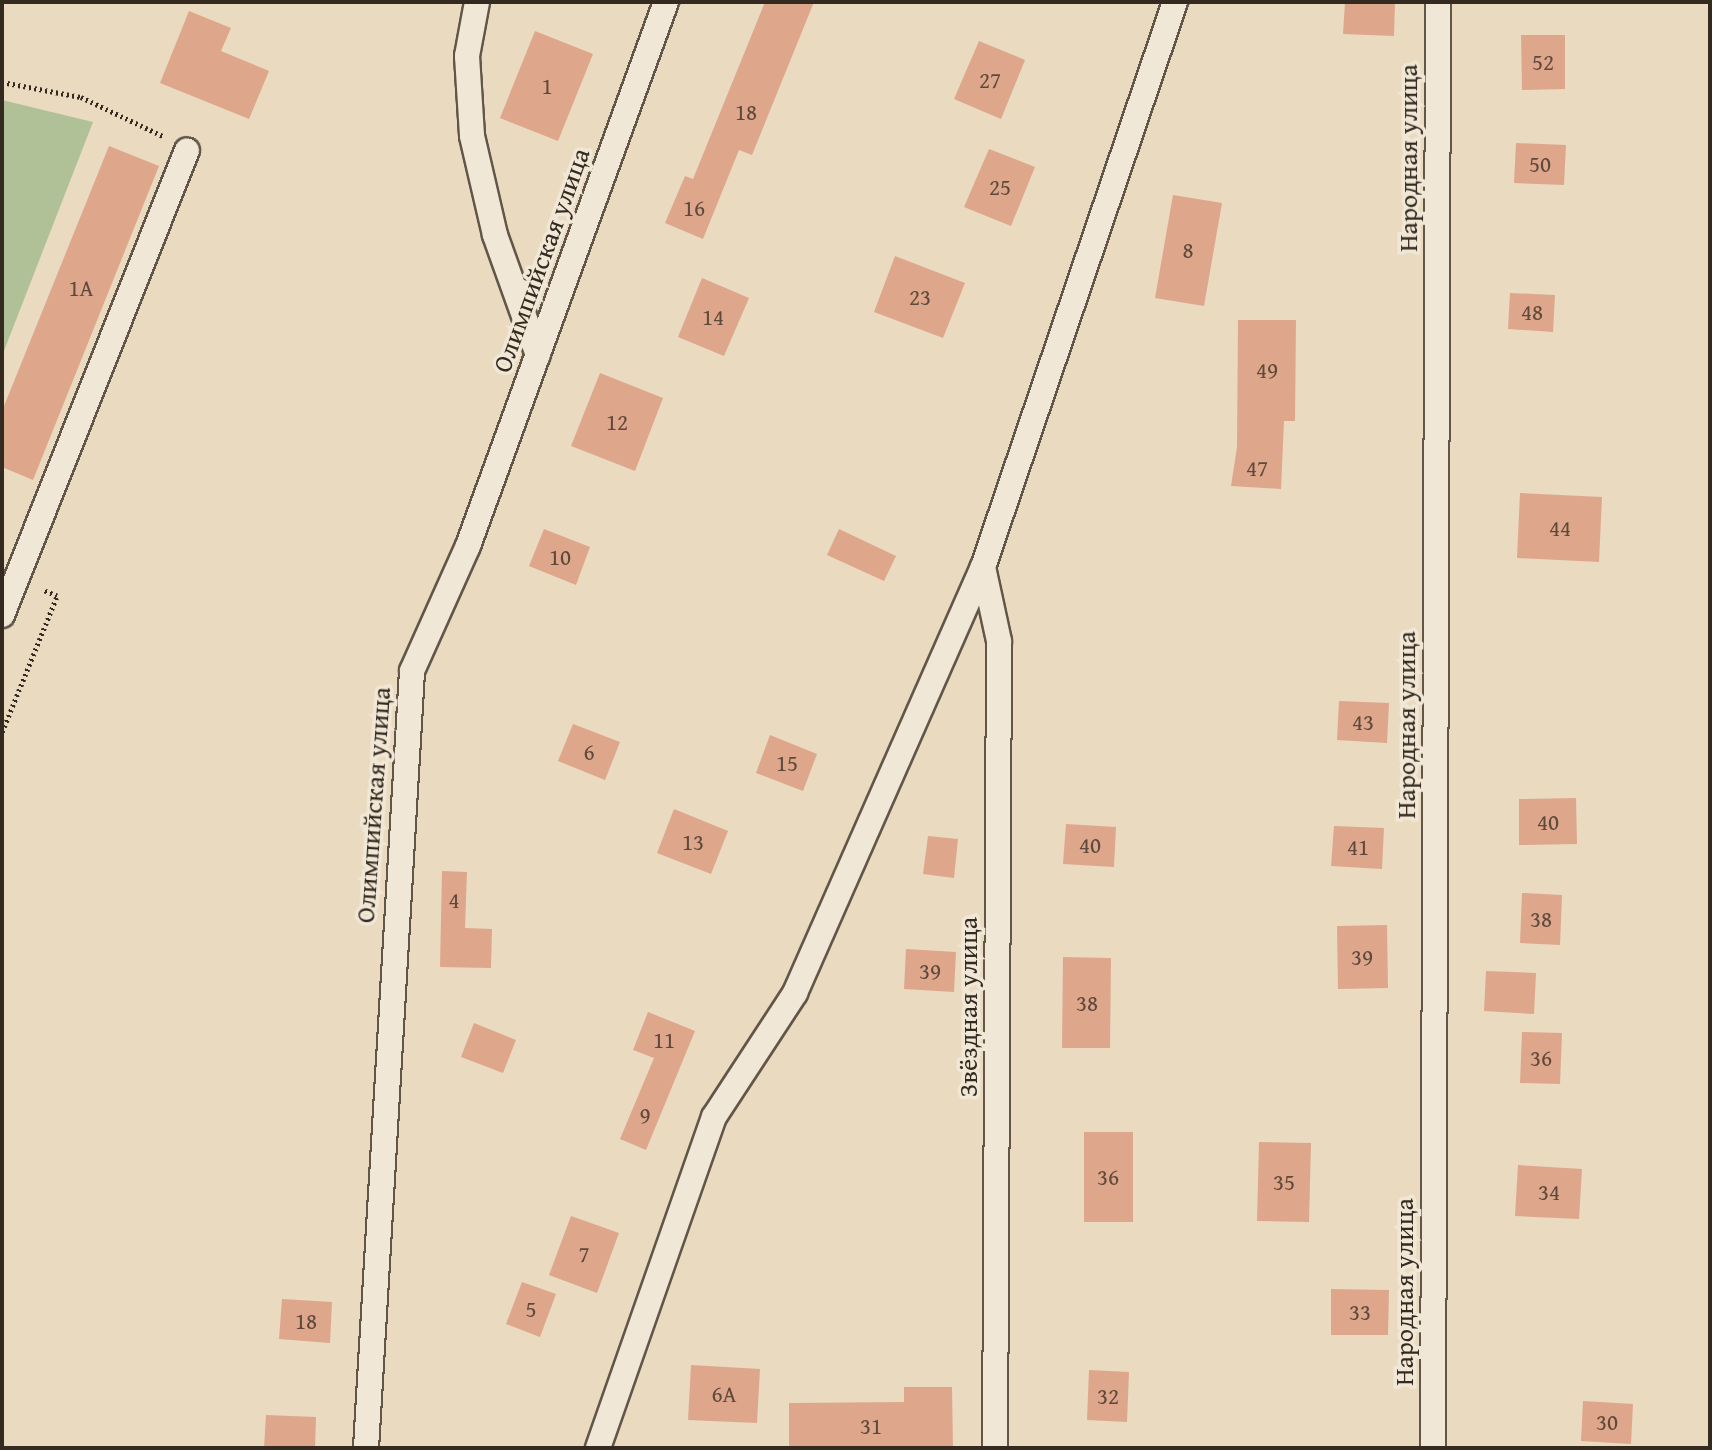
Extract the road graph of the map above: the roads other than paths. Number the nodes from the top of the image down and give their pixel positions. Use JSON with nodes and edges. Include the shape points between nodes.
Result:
{"nodes":[{"id":1,"x":478,"y":2,"type":"edge"},
{"id":2,"x":666,"y":2,"type":"edge"},
{"id":3,"x":1175,"y":2,"type":"edge"},
{"id":4,"x":1438,"y":2,"type":"edge"},
{"id":5,"x":187,"y":151,"type":"road end"},
{"id":6,"x":538,"y":355,"type":"junction"},
{"id":7,"x":983,"y":567,"type":"junction"},
{"id":8,"x":2,"y":615,"type":"edge"},
{"id":9,"x":366,"y":1448,"type":"edge"},
{"id":10,"x":598,"y":1448,"type":"edge"},
{"id":11,"x":995,"y":1448,"type":"edge"},
{"id":12,"x":1433,"y":1448,"type":"edge"}],
"edges":[{"from":1,"to":6,"type":"street","via":[[467,56],[472,136],[495,235]]},
{"from":2,"to":6,"type":"street","name":"Олимпийская улица"},
{"from":3,"to":7,"type":"street"},
{"from":4,"to":12,"type":"street","name":"Народная улица"},
{"from":5,"to":8,"type":"street"},
{"from":6,"to":9,"type":"street","name":"Олимпийская улица","via":[[468,546],[412,671]]},
{"from":7,"to":10,"type":"street","via":[[795,993],[714,1117]]},
{"from":7,"to":11,"type":"street","name":"Звёздная улица","via":[[999,641]]}]}
